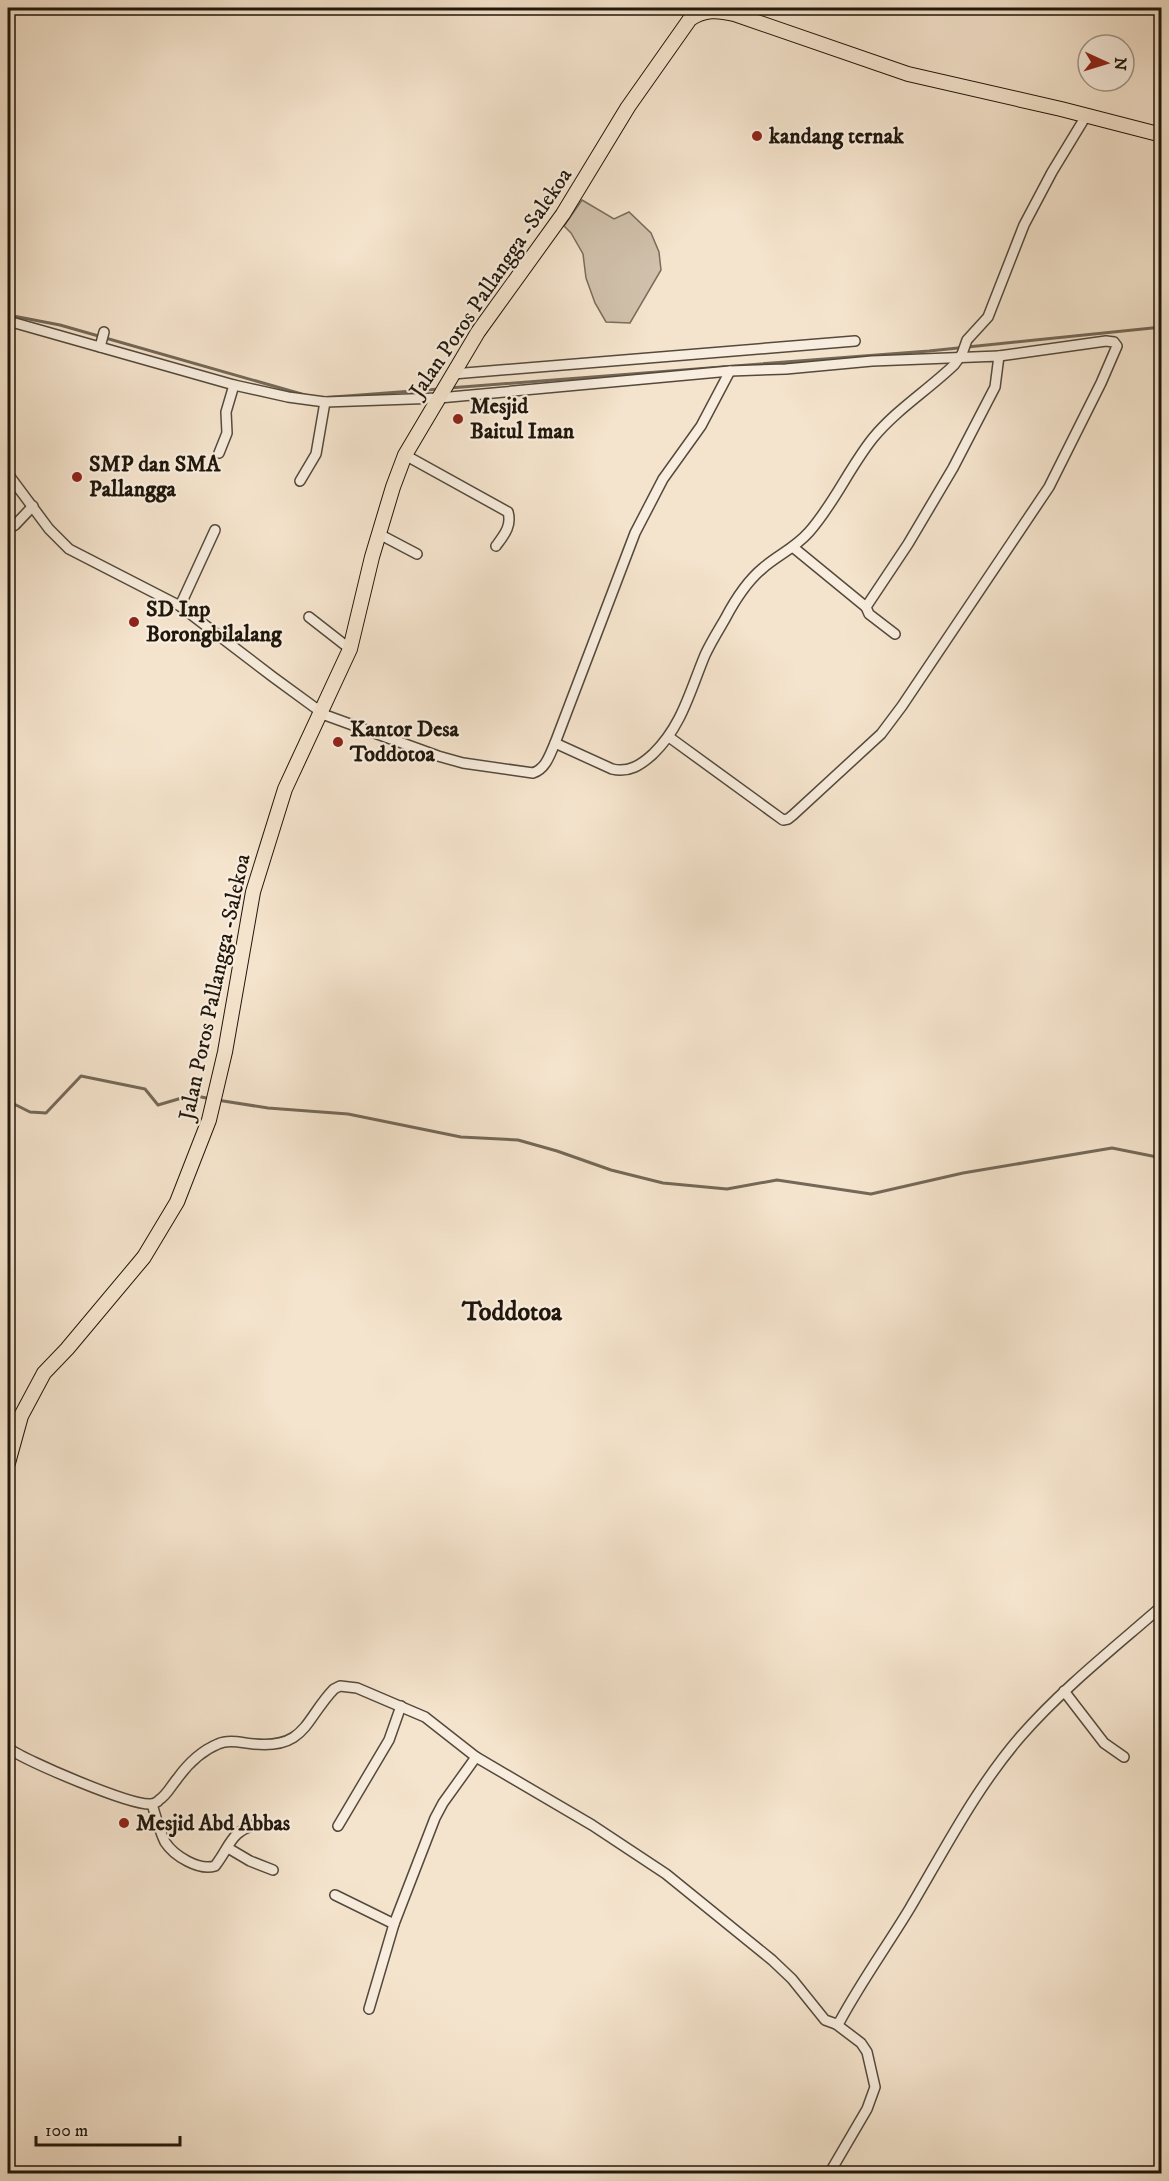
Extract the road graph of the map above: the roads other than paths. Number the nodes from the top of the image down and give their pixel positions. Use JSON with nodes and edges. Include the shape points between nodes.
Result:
{"nodes":[{"id":1,"x":687,"y":13,"type":"edge"},
{"id":2,"x":1086,"y":116,"type":"junction"},
{"id":3,"x":1160,"y":132,"type":"edge"},
{"id":4,"x":8,"y":321,"type":"edge"},
{"id":5,"x":855,"y":341,"type":"dead end"},
{"id":6,"x":963,"y":351,"type":"junction"},
{"id":7,"x":999,"y":356,"type":"junction"},
{"id":8,"x":730,"y":371,"type":"junction"},
{"id":9,"x":234,"y":385,"type":"junction"},
{"id":10,"x":445,"y":387,"type":"junction"},
{"id":11,"x":325,"y":402,"type":"junction"},
{"id":12,"x":219,"y":453,"type":"dead end"},
{"id":13,"x":405,"y":455,"type":"junction"},
{"id":14,"x":8,"y":474,"type":"edge"},
{"id":15,"x":300,"y":481,"type":"dead end"},
{"id":16,"x":33,"y":507,"type":"junction"},
{"id":17,"x":8,"y":529,"type":"edge"},
{"id":18,"x":215,"y":530,"type":"dead end"},
{"id":19,"x":379,"y":534,"type":"junction"},
{"id":20,"x":496,"y":546,"type":"dead end"},
{"id":21,"x":794,"y":548,"type":"junction"},
{"id":22,"x":417,"y":554,"type":"dead end"},
{"id":23,"x":180,"y":606,"type":"junction"},
{"id":24,"x":866,"y":607,"type":"junction"},
{"id":25,"x":309,"y":617,"type":"dead end"},
{"id":26,"x":895,"y":634,"type":"dead end"},
{"id":27,"x":350,"y":649,"type":"junction"},
{"id":28,"x":321,"y":712,"type":"junction"},
{"id":29,"x":669,"y":737,"type":"junction"},
{"id":30,"x":555,"y":743,"type":"junction"},
{"id":31,"x":10,"y":1443,"type":"edge"},
{"id":32,"x":8,"y":1463,"type":"edge"},
{"id":33,"x":1161,"y":1606,"type":"edge"},
{"id":34,"x":1064,"y":1691,"type":"junction"},
{"id":35,"x":400,"y":1706,"type":"junction"},
{"id":36,"x":8,"y":1748,"type":"edge"},
{"id":37,"x":1124,"y":1756,"type":"dead end"},
{"id":38,"x":476,"y":1757,"type":"junction"},
{"id":39,"x":153,"y":1804,"type":"junction"},
{"id":40,"x":258,"y":1824,"type":"dead end"},
{"id":41,"x":338,"y":1826,"type":"dead end"},
{"id":42,"x":228,"y":1848,"type":"junction"},
{"id":43,"x":273,"y":1870,"type":"dead end"},
{"id":44,"x":335,"y":1895,"type":"dead end"},
{"id":45,"x":394,"y":1924,"type":"junction"},
{"id":46,"x":369,"y":2010,"type":"dead end"},
{"id":47,"x":836,"y":2024,"type":"junction"},
{"id":48,"x":829,"y":2174,"type":"edge"}],
"edges":[{"from":1,"to":2,"type":"main road","name":"Jalan Poros Pallangga -Salekoa","via":[[734,14],[908,74]]},
{"from":1,"to":10,"type":"main road","name":"Jalan Poros Pallangga -Salekoa","via":[[563,214],[478,332]]},
{"from":2,"to":3,"type":"main road","name":"Jalan Poros Pallangga -Salekoa"},
{"from":2,"to":6,"type":"street","via":[[1024,225],[988,316]]},
{"from":4,"to":9,"type":"street","via":[[102,340]]},
{"from":5,"to":10,"type":"street"},
{"from":6,"to":7,"type":"street"},
{"from":6,"to":8,"type":"street"},
{"from":6,"to":21,"type":"street","via":[[945,373],[872,439],[822,515]]},
{"from":7,"to":24,"type":"street","via":[[995,387],[953,468]]},
{"from":7,"to":29,"type":"street","via":[[1106,341],[1117,346],[1049,487],[881,734],[783,820]]},
{"from":8,"to":10,"type":"street"},
{"from":8,"to":30,"type":"street","via":[[701,426],[663,479],[635,533]]},
{"from":9,"to":11,"type":"street"},
{"from":9,"to":12,"type":"street","via":[[226,412],[227,433]]},
{"from":10,"to":11,"type":"street"},
{"from":10,"to":13,"type":"main road","name":"Jalan Poros Pallangga -Salekoa"},
{"from":11,"to":15,"type":"street","via":[[316,454]]},
{"from":13,"to":19,"type":"main road","name":"Jalan Poros Pallangga -Salekoa"},
{"from":13,"to":20,"type":"street","via":[[508,512],[508,527]]},
{"from":14,"to":16,"type":"street"},
{"from":16,"to":17,"type":"street"},
{"from":16,"to":23,"type":"street","via":[[76,554]]},
{"from":18,"to":23,"type":"street"},
{"from":19,"to":22,"type":"street"},
{"from":19,"to":27,"type":"main road","name":"Jalan Poros Pallangga -Salekoa"},
{"from":21,"to":24,"type":"street"},
{"from":21,"to":29,"type":"street","via":[[763,568],[734,601]]},
{"from":23,"to":28,"type":"street"},
{"from":24,"to":26,"type":"street","via":[[869,614]]},
{"from":25,"to":27,"type":"street"},
{"from":27,"to":28,"type":"main road","name":"Jalan Poros Pallangga -Salekoa"},
{"from":28,"to":30,"type":"street","via":[[438,756],[522,772],[542,769]]},
{"from":28,"to":31,"type":"main road","name":"Jalan Poros Pallangga -Salekoa","via":[[285,789],[254,892],[209,1120],[177,1202],[144,1257],[44,1373]]},
{"from":29,"to":30,"type":"street","via":[[643,763],[622,770]]},
{"from":31,"to":32,"type":"main road","name":"Jalan Poros Pallangga -Salekoa"},
{"from":33,"to":34,"type":"street"},
{"from":34,"to":37,"type":"street","via":[[1104,1743]]},
{"from":34,"to":47,"type":"street","via":[[1021,1736],[978,1792]]},
{"from":35,"to":38,"type":"street","via":[[425,1717]]},
{"from":35,"to":39,"type":"street","via":[[357,1688],[340,1686],[291,1740],[219,1743],[195,1759],[161,1800]]},
{"from":35,"to":41,"type":"street","via":[[389,1740]]},
{"from":36,"to":39,"type":"street","via":[[36,1764],[110,1793]]},
{"from":38,"to":45,"type":"street","via":[[435,1818]]},
{"from":38,"to":47,"type":"street","via":[[666,1874],[772,1960],[825,2020]]},
{"from":39,"to":42,"type":"street","via":[[166,1844],[184,1859],[212,1868]]},
{"from":40,"to":42,"type":"street","via":[[241,1829]]},
{"from":42,"to":43,"type":"street"},
{"from":44,"to":45,"type":"street"},
{"from":45,"to":46,"type":"street"},
{"from":47,"to":48,"type":"street","via":[[867,2052],[875,2087],[867,2109]]}]}
